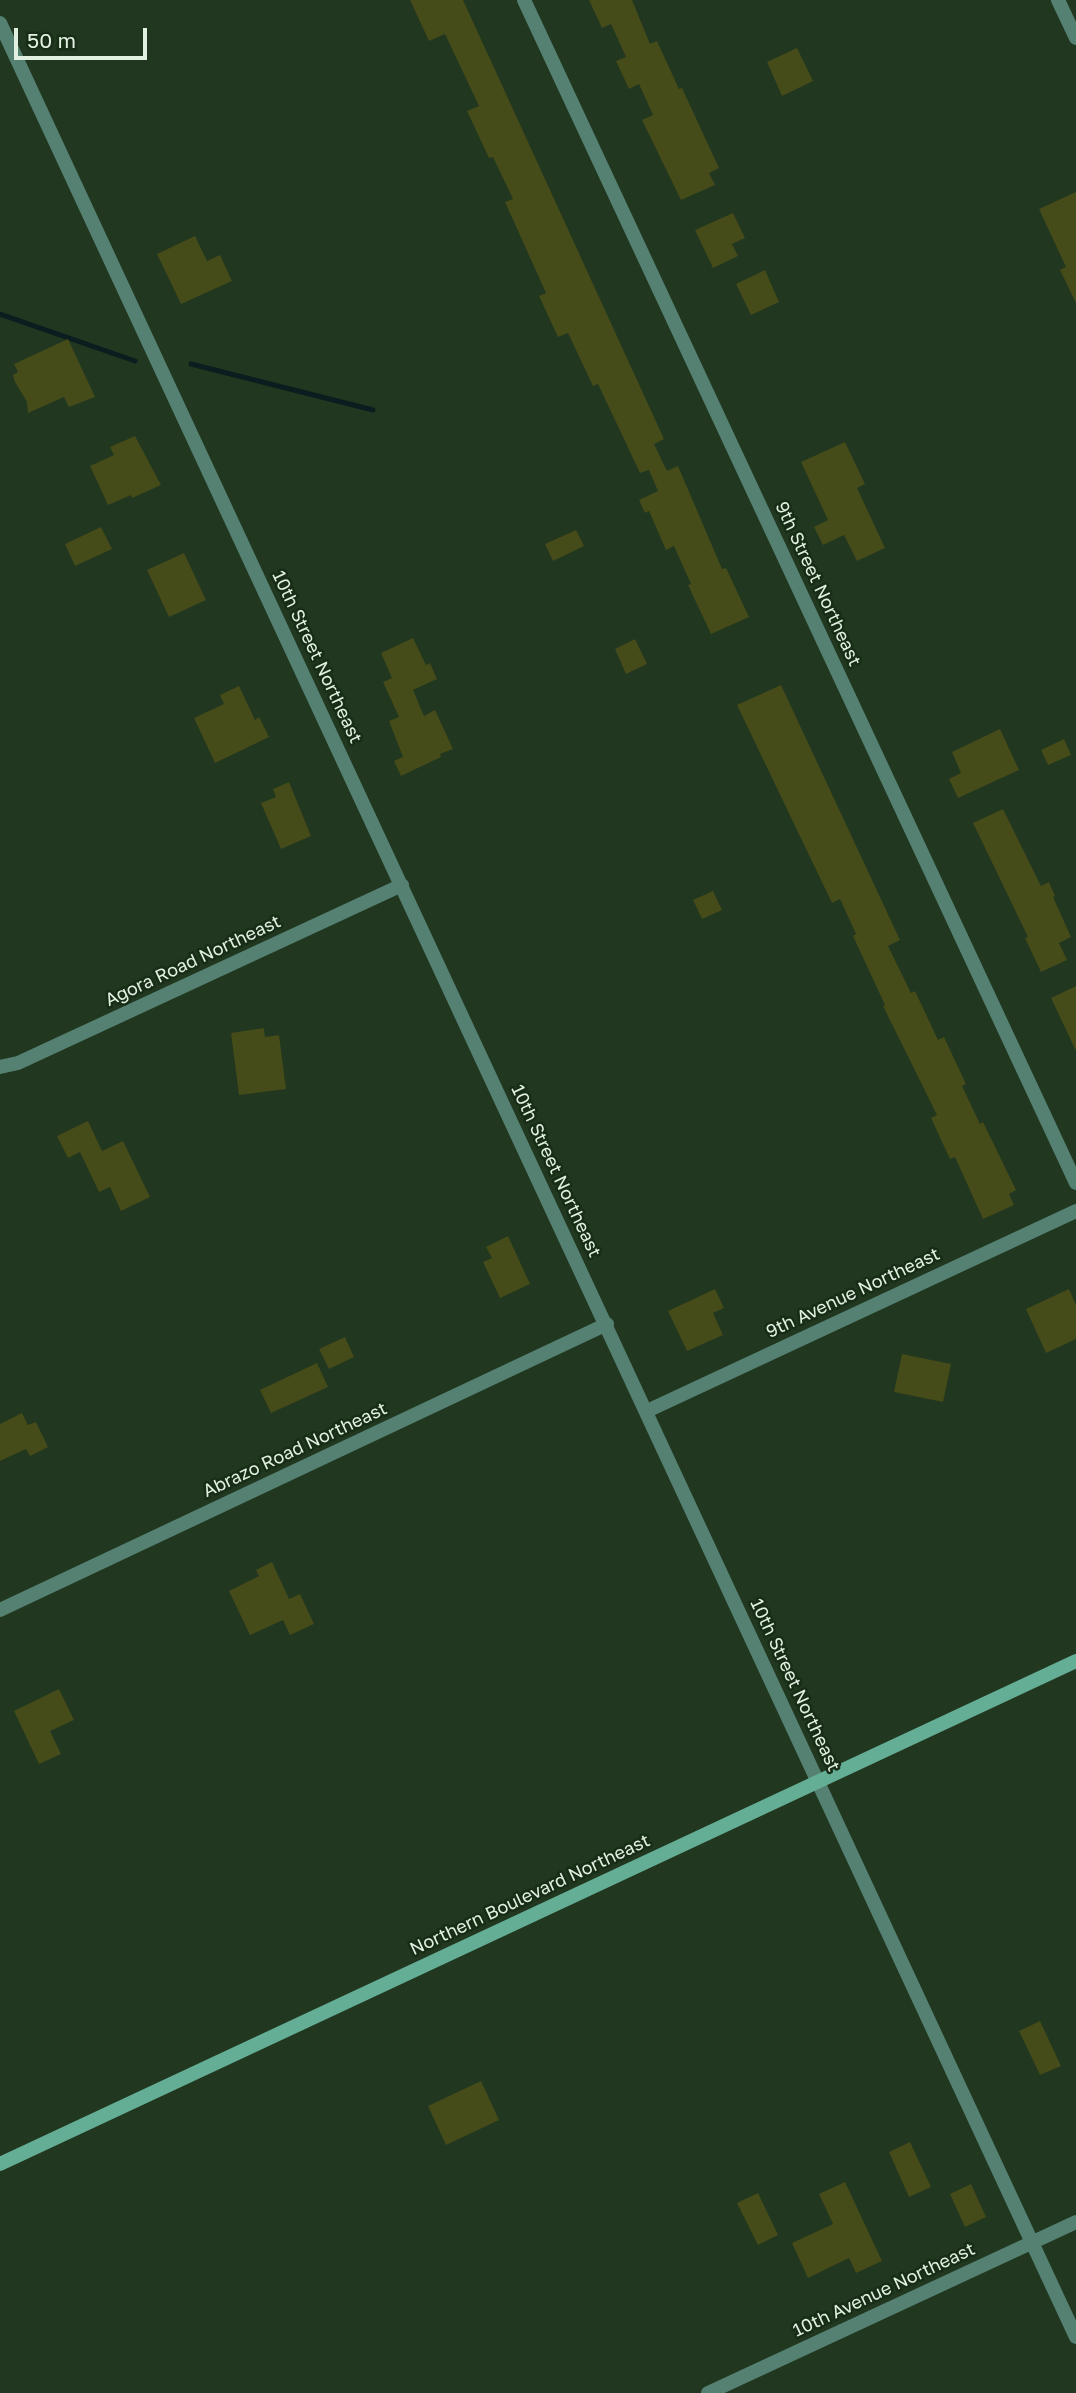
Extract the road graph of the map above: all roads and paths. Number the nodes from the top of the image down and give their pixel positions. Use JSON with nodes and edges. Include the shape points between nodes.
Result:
{"nodes":[{"id":1,"x":524,"y":0,"type":"edge"},
{"id":2,"x":1058,"y":0,"type":"edge"},
{"id":3,"x":0,"y":23,"type":"edge"},
{"id":4,"x":1076,"y":38,"type":"edge"},
{"id":5,"x":6,"y":51,"type":"edge"},
{"id":6,"x":402,"y":885,"type":"junction"},
{"id":7,"x":0,"y":1067,"type":"edge"},
{"id":8,"x":1076,"y":1183,"type":"edge"},
{"id":9,"x":1076,"y":1211,"type":"edge"},
{"id":10,"x":607,"y":1324,"type":"junction"},
{"id":11,"x":647,"y":1411,"type":"junction"},
{"id":12,"x":0,"y":1610,"type":"edge"},
{"id":13,"x":1076,"y":1661,"type":"edge"},
{"id":14,"x":819,"y":1781,"type":"junction"},
{"id":15,"x":0,"y":2164,"type":"edge"},
{"id":16,"x":1076,"y":2222,"type":"edge"},
{"id":17,"x":1032,"y":2242,"type":"junction"},
{"id":18,"x":1076,"y":2337,"type":"edge"},
{"id":19,"x":708,"y":2393,"type":"edge"}],
"edges":[{"from":1,"to":8,"type":"street","name":"9th Street Northeast"},
{"from":2,"to":4,"type":"street"},
{"from":3,"to":5,"type":"street","name":"10th Street Northeast"},
{"from":5,"to":6,"type":"street","name":"10th Street Northeast"},
{"from":6,"to":7,"type":"street","name":"Agora Road Northeast","via":[[19,1063]]},
{"from":6,"to":10,"type":"street","name":"10th Street Northeast"},
{"from":9,"to":11,"type":"street","name":"9th Avenue Northeast"},
{"from":10,"to":11,"type":"street","name":"10th Street Northeast"},
{"from":10,"to":12,"type":"street","name":"Abrazo Road Northeast"},
{"from":11,"to":14,"type":"street","name":"10th Street Northeast"},
{"from":13,"to":14,"type":"main road","name":"Northern Boulevard Northeast"},
{"from":14,"to":15,"type":"main road","name":"Northern Boulevard Northeast"},
{"from":14,"to":17,"type":"street","name":"10th Street Northeast"},
{"from":16,"to":17,"type":"street","name":"10th Avenue Northeast"},
{"from":17,"to":18,"type":"street","name":"10th Street Northeast"},
{"from":17,"to":19,"type":"street","name":"10th Avenue Northeast"}]}
